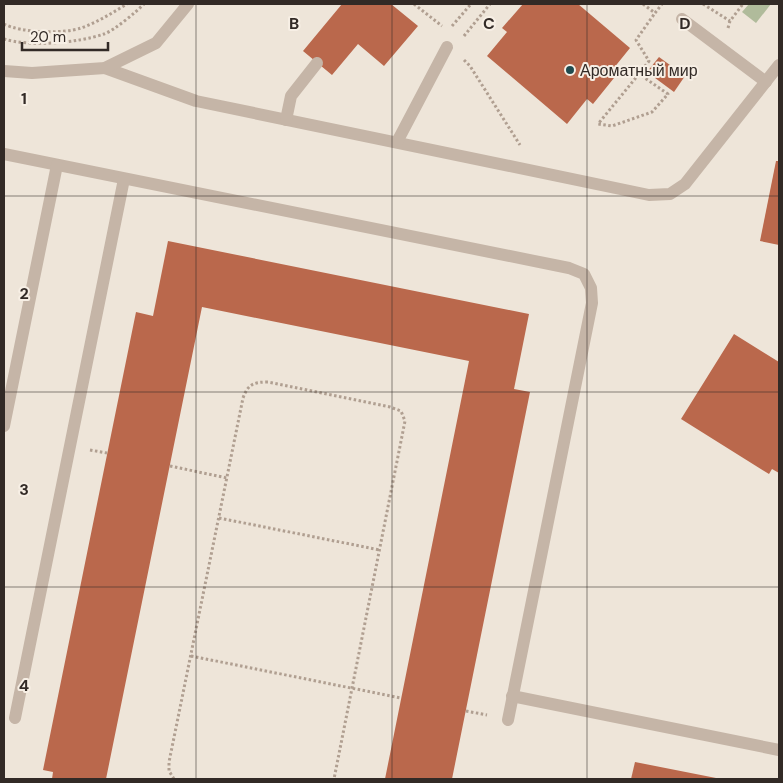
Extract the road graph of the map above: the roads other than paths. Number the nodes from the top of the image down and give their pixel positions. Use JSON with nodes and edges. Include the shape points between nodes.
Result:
{"nodes":[{"id":1,"x":188,"y":4,"type":"edge"},
{"id":2,"x":682,"y":19,"type":"dead end"},
{"id":3,"x":447,"y":47,"type":"dead end"},
{"id":4,"x":317,"y":63,"type":"dead end"},
{"id":5,"x":779,"y":65,"type":"edge"},
{"id":6,"x":105,"y":68,"type":"junction"},
{"id":7,"x":4,"y":71,"type":"edge"},
{"id":8,"x":766,"y":82,"type":"junction"},
{"id":9,"x":286,"y":120,"type":"junction"},
{"id":10,"x":397,"y":142,"type":"junction"},
{"id":11,"x":4,"y":154,"type":"edge"},
{"id":12,"x":56,"y":165,"type":"junction"},
{"id":13,"x":124,"y":179,"type":"junction"},
{"id":14,"x":4,"y":426,"type":"edge"},
{"id":15,"x":512,"y":696,"type":"junction"},
{"id":16,"x":15,"y":718,"type":"dead end"},
{"id":17,"x":508,"y":720,"type":"dead end"},
{"id":18,"x":779,"y":750,"type":"edge"}],
"edges":[{"from":1,"to":6,"type":"street","via":[[156,43]]},
{"from":2,"to":8,"type":"street"},
{"from":3,"to":10,"type":"street"},
{"from":4,"to":9,"type":"street","via":[[291,96]]},
{"from":5,"to":8,"type":"street"},
{"from":6,"to":7,"type":"street","via":[[32,73]]},
{"from":6,"to":9,"type":"street","via":[[196,101]]},
{"from":8,"to":10,"type":"street","via":[[685,184],[670,194],[649,195]]},
{"from":9,"to":10,"type":"street"},
{"from":11,"to":12,"type":"street"},
{"from":12,"to":13,"type":"street"},
{"from":12,"to":14,"type":"street"},
{"from":13,"to":15,"type":"street","via":[[560,266],[584,274],[591,288],[592,303]]},
{"from":13,"to":16,"type":"street"},
{"from":15,"to":17,"type":"street"},
{"from":15,"to":18,"type":"street"}]}
